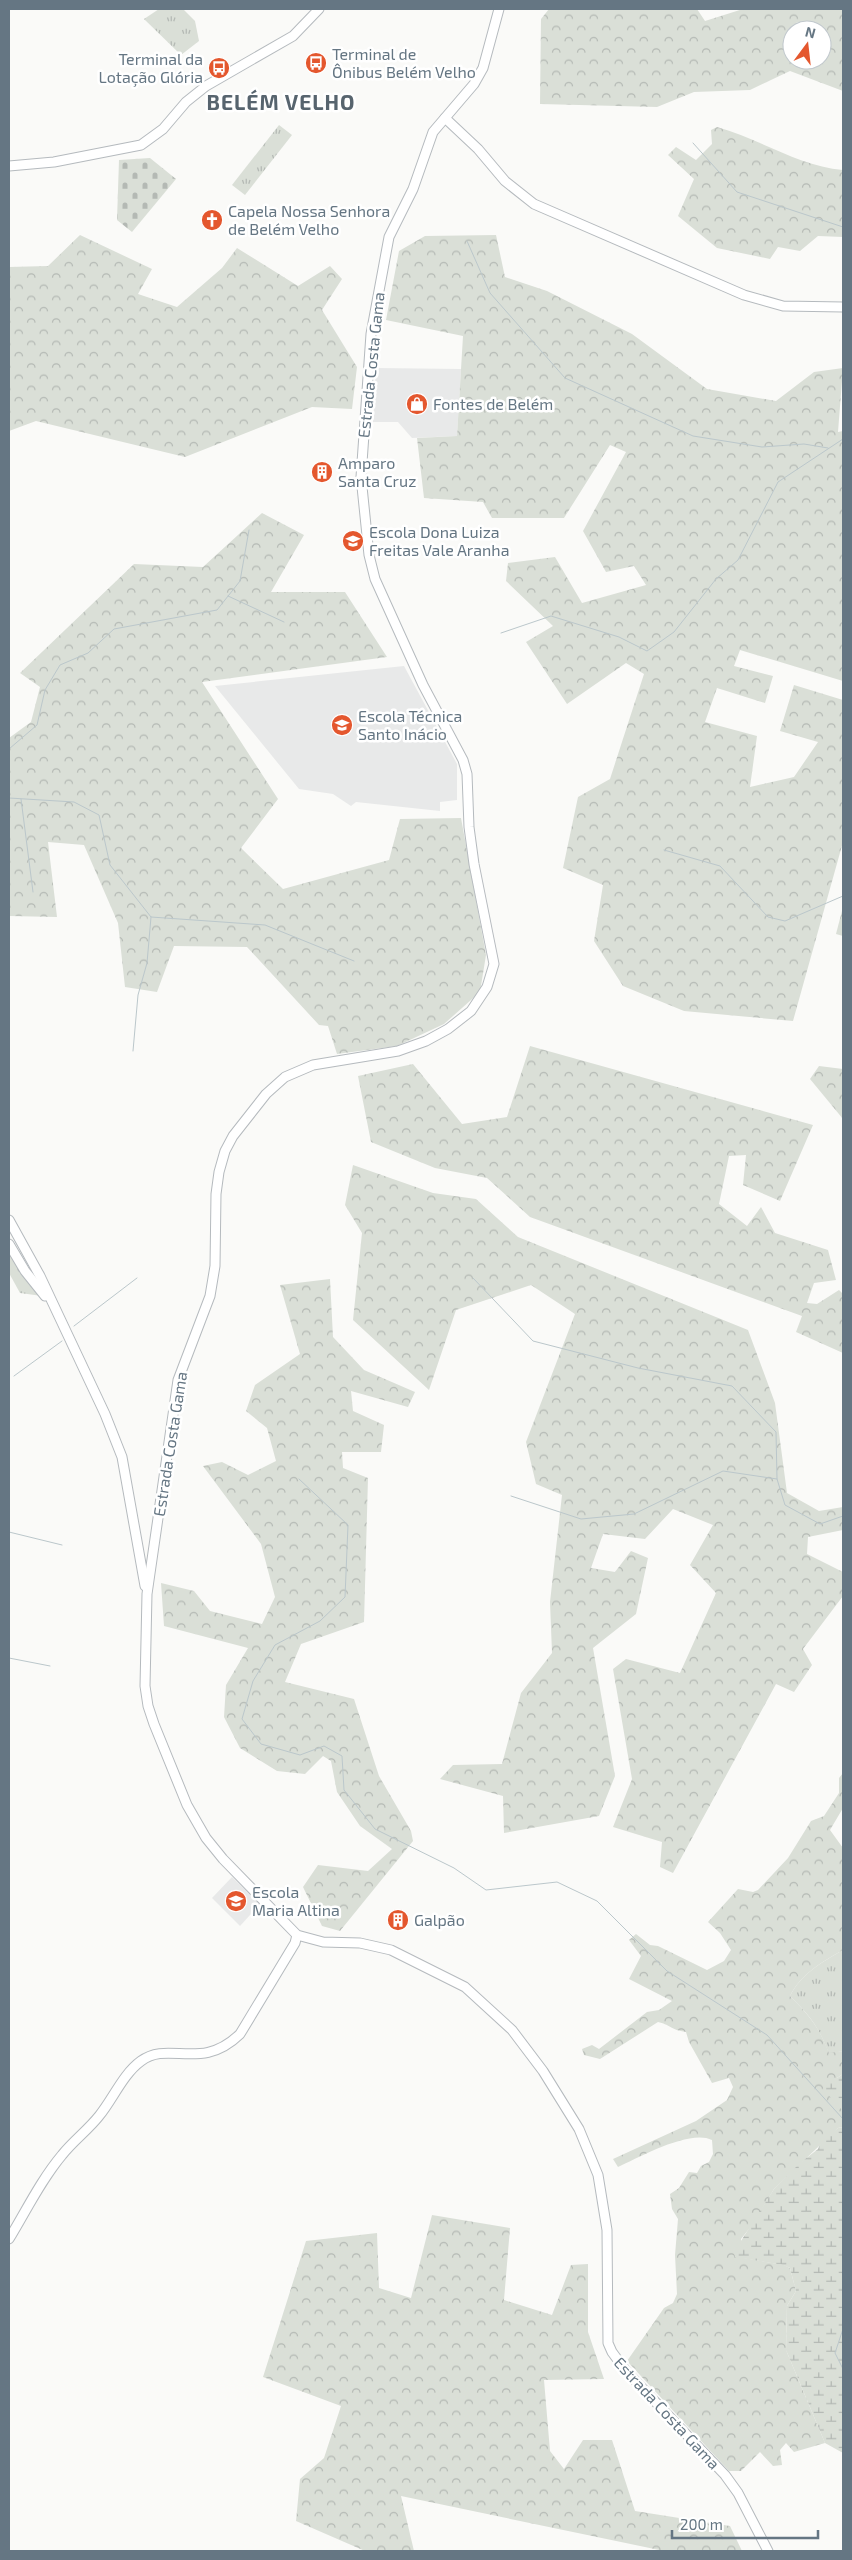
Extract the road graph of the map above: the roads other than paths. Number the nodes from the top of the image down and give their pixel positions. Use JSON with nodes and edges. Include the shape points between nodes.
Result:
{"nodes":[{"id":1,"x":319,"y":9,"type":"edge"},
{"id":2,"x":499,"y":9,"type":"edge"},
{"id":3,"x":445,"y":118,"type":"junction"},
{"id":4,"x":9,"y":166,"type":"edge"},
{"id":5,"x":843,"y":307,"type":"edge"},
{"id":6,"x":9,"y":1220,"type":"edge"},
{"id":7,"x":9,"y":1244,"type":"edge"},
{"id":8,"x":56,"y":1311,"type":"junction"},
{"id":9,"x":139,"y":1547,"type":"junction"},
{"id":10,"x":154,"y":1551,"type":"junction"},
{"id":11,"x":147,"y":1594,"type":"junction"},
{"id":12,"x":297,"y":1935,"type":"junction"},
{"id":13,"x":9,"y":2239,"type":"edge"},
{"id":14,"x":768,"y":2551,"type":"edge"}],
"edges":[{"from":1,"to":4,"type":"main road","via":[[292,36],[206,86],[186,102],[163,128],[141,144],[54,162]]},
{"from":2,"to":3,"type":"main road","name":"Estrada Costa Gama","via":[[483,68],[474,84]]},
{"from":3,"to":5,"type":"main road","via":[[478,148],[505,181],[534,204],[744,295],[783,306]]},
{"from":3,"to":10,"type":"main road","name":"Estrada Costa Gama","via":[[433,132],[413,189],[390,237],[371,334],[361,477],[369,555],[375,579],[467,774],[474,864],[494,964],[481,998],[471,1011],[426,1040],[398,1051],[313,1065],[292,1072],[266,1094],[225,1151],[216,1194],[215,1266],[210,1296],[178,1380]]},
{"from":6,"to":8,"type":"main road"},
{"from":7,"to":8,"type":"main road"},
{"from":8,"to":9,"type":"main road","via":[[122,1457]]},
{"from":9,"to":10,"type":"main road"},
{"from":9,"to":11,"type":"main road"},
{"from":10,"to":11,"type":"main road","name":"Estrada Costa Gama"},
{"from":11,"to":12,"type":"main road","name":"Estrada Costa Gama","via":[[145,1686],[148,1706],[187,1805],[206,1838]]},
{"from":12,"to":13,"type":"main road","via":[[240,2034],[228,2046],[202,2055],[163,2054],[140,2061],[99,2116],[61,2155]]},
{"from":12,"to":14,"type":"main road","name":"Estrada Costa Gama","via":[[323,1942],[373,1945],[408,1957],[465,1986],[528,2050],[579,2129],[598,2175],[607,2230],[608,2343],[612,2352],[626,2371],[725,2475]]}]}
